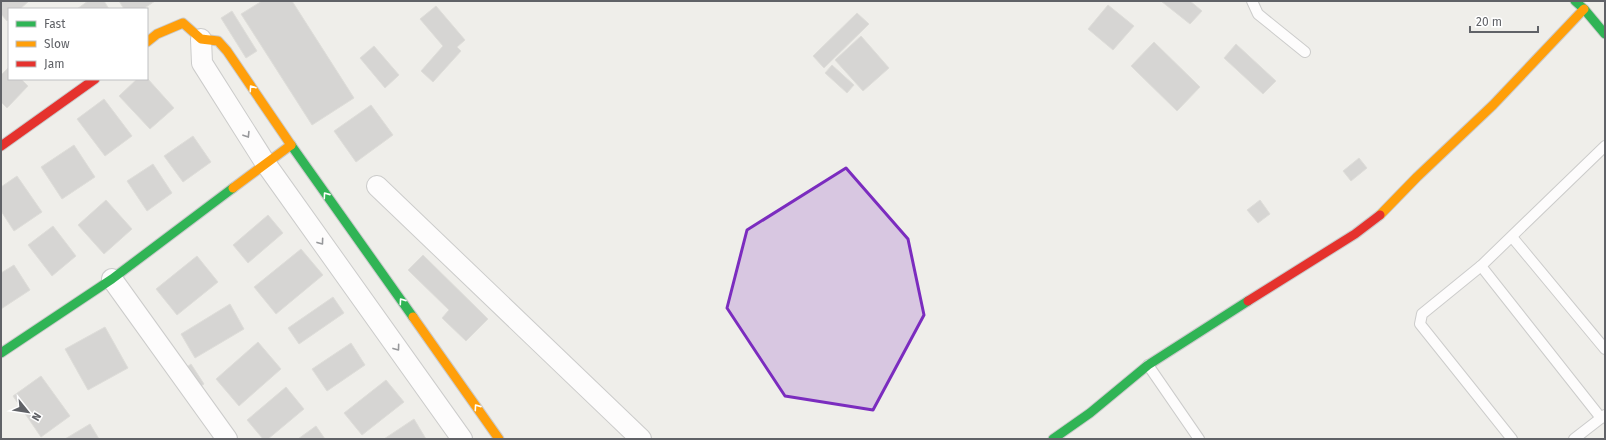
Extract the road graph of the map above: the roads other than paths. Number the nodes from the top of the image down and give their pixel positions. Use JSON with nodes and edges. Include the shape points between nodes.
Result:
{"nodes":[{"id":1,"x":1252,"y":1,"type":"edge"},
{"id":2,"x":1575,"y":1,"type":"edge"},
{"id":3,"x":1584,"y":9,"type":"junction"},
{"id":4,"x":1605,"y":34,"type":"edge"},
{"id":5,"x":200,"y":39,"type":"junction"},
{"id":6,"x":148,"y":41,"type":"edge"},
{"id":7,"x":1305,"y":52,"type":"dead end"},
{"id":8,"x":94,"y":80,"type":"edge"},
{"id":9,"x":291,"y":145,"type":"junction"},
{"id":10,"x":1,"y":146,"type":"edge"},
{"id":11,"x":1605,"y":146,"type":"edge"},
{"id":12,"x":266,"y":164,"type":"junction"},
{"id":13,"x":377,"y":186,"type":"dead end"},
{"id":14,"x":1512,"y":237,"type":"junction"},
{"id":15,"x":1481,"y":266,"type":"junction"},
{"id":16,"x":112,"y":279,"type":"junction"},
{"id":17,"x":1605,"y":349,"type":"edge"},
{"id":18,"x":1,"y":353,"type":"edge"},
{"id":19,"x":1148,"y":365,"type":"junction"},
{"id":20,"x":1603,"y":416,"type":"edge"},
{"id":21,"x":227,"y":439,"type":"edge"},
{"id":22,"x":462,"y":439,"type":"edge"},
{"id":23,"x":499,"y":439,"type":"edge"},
{"id":24,"x":641,"y":439,"type":"edge"},
{"id":25,"x":1053,"y":439,"type":"edge"},
{"id":26,"x":1199,"y":439,"type":"edge"},
{"id":27,"x":1512,"y":439,"type":"edge"},
{"id":28,"x":1574,"y":439,"type":"edge"}],
"edges":[{"from":1,"to":7,"type":"lane","via":[[1258,14]]},
{"from":2,"to":3,"type":"main road"},
{"from":3,"to":4,"type":"main road"},
{"from":3,"to":19,"type":"main road","via":[[1493,105],[1386,210],[1355,234]]},
{"from":5,"to":6,"type":"main road","via":[[183,23],[157,34]]},
{"from":9,"to":5,"type":"main road","one_way":true,"via":[[227,51],[218,41]]},
{"from":5,"to":12,"type":"street","one_way":true,"via":[[202,63]]},
{"from":8,"to":10,"type":"main road"},
{"from":9,"to":12,"type":"main road"},
{"from":23,"to":9,"type":"main road","one_way":true},
{"from":11,"to":14,"type":"lane"},
{"from":12,"to":16,"type":"main road"},
{"from":12,"to":22,"type":"street","one_way":true},
{"from":13,"to":24,"type":"street"},
{"from":14,"to":15,"type":"lane"},
{"from":14,"to":17,"type":"lane"},
{"from":15,"to":20,"type":"lane"},
{"from":15,"to":27,"type":"lane","via":[[1422,314],[1420,324]]},
{"from":16,"to":18,"type":"main road"},
{"from":16,"to":21,"type":"street"},
{"from":19,"to":25,"type":"main road","via":[[1090,413]]},
{"from":19,"to":26,"type":"lane"},
{"from":20,"to":28,"type":"lane"}]}
